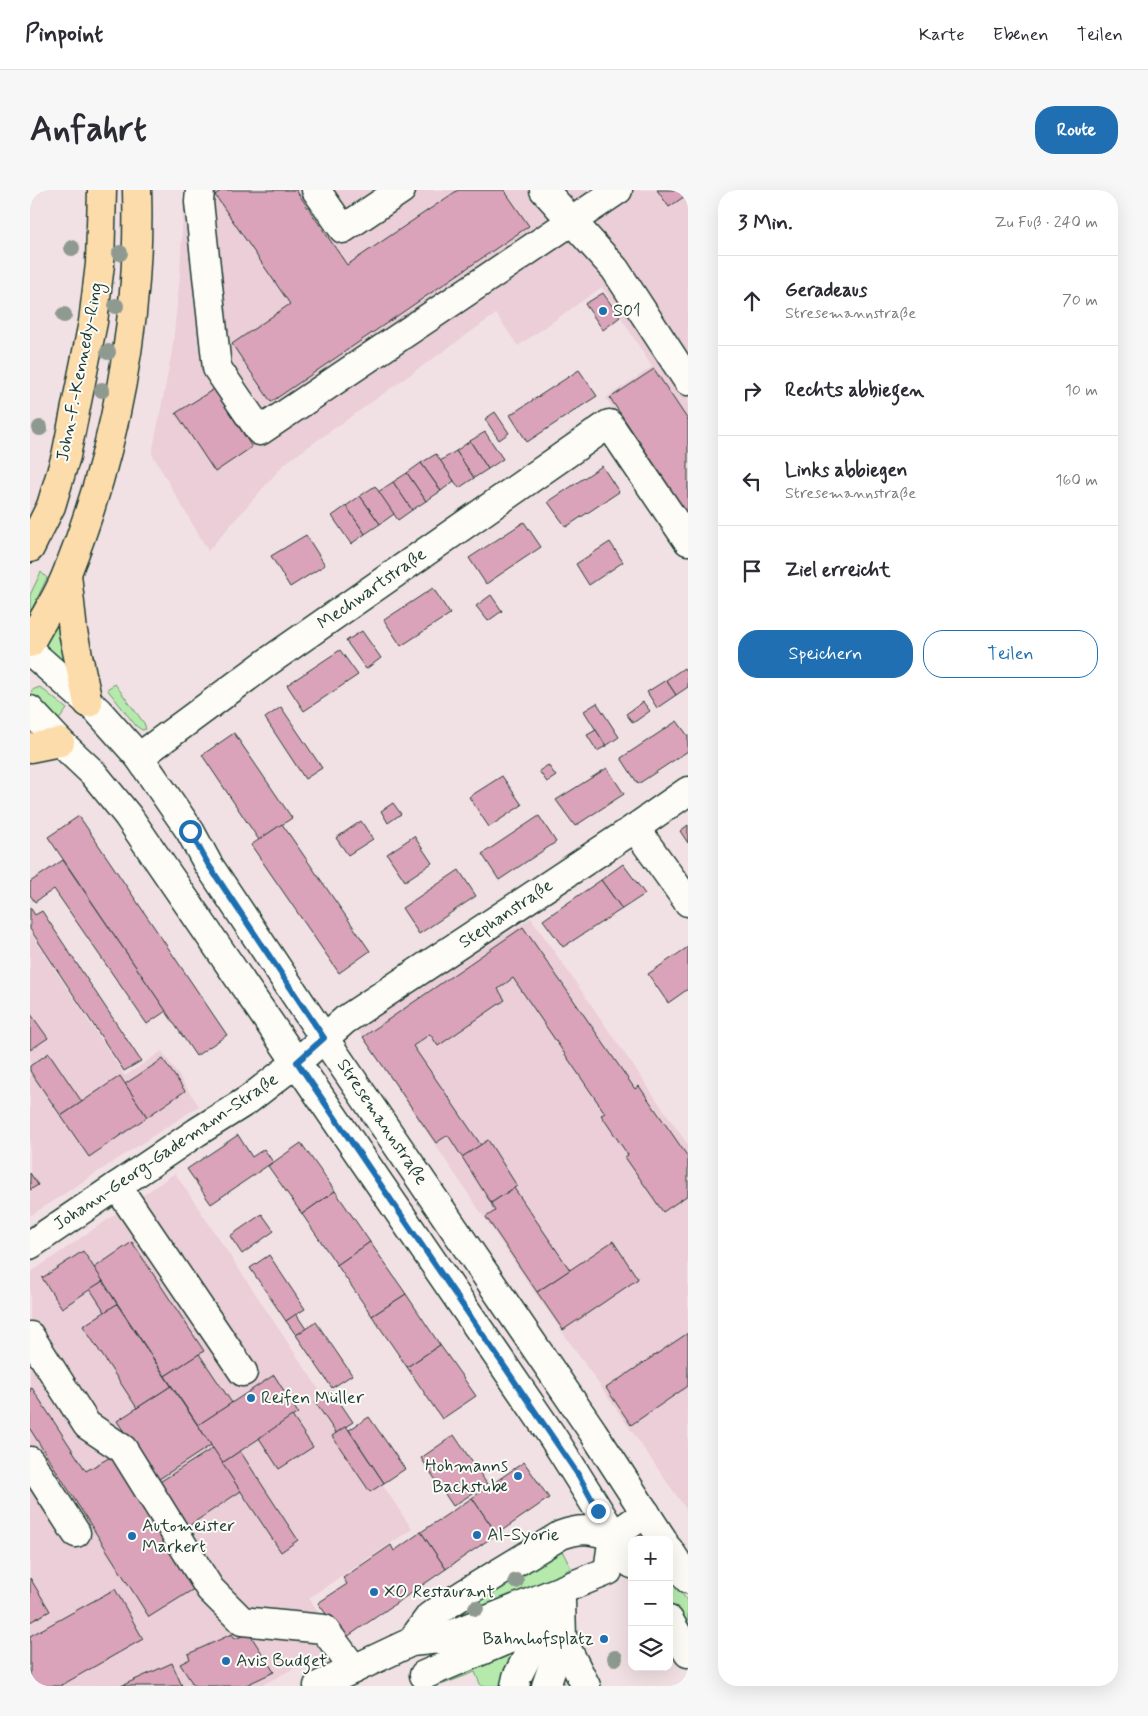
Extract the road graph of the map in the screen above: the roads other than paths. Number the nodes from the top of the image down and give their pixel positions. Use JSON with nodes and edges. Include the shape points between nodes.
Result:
{"nodes":[{"id":1,"x":102,"y":190,"type":"edge"},
{"id":2,"x":137,"y":190,"type":"edge"},
{"id":3,"x":200,"y":190,"type":"edge"},
{"id":4,"x":316,"y":190,"type":"edge"},
{"id":5,"x":401,"y":190,"type":"edge"},
{"id":6,"x":544,"y":190,"type":"edge"},
{"id":7,"x":618,"y":190,"type":"edge"},
{"id":8,"x":571,"y":222,"type":"junction"},
{"id":9,"x":688,"y":382,"type":"edge"},
{"id":10,"x":688,"y":541,"type":"edge"},
{"id":11,"x":31,"y":543,"type":"edge"},
{"id":12,"x":67,"y":574,"type":"junction"},
{"id":13,"x":30,"y":643,"type":"edge"},
{"id":14,"x":30,"y":651,"type":"edge"},
{"id":15,"x":88,"y":703,"type":"junction"},
{"id":16,"x":30,"y":710,"type":"edge"},
{"id":17,"x":60,"y":742,"type":"junction"},
{"id":18,"x":30,"y":748,"type":"edge"},
{"id":19,"x":138,"y":757,"type":"junction"},
{"id":20,"x":688,"y":791,"type":"edge"},
{"id":21,"x":635,"y":828,"type":"junction"},
{"id":22,"x":688,"y":902,"type":"edge"},
{"id":23,"x":324,"y":1038,"type":"junction"},
{"id":24,"x":297,"y":1062,"type":"junction"},
{"id":25,"x":117,"y":1186,"type":"junction"},
{"id":26,"x":434,"y":1199,"type":"junction"},
{"id":27,"x":404,"y":1220,"type":"junction"},
{"id":28,"x":30,"y":1245,"type":"edge"},
{"id":29,"x":30,"y":1336,"type":"edge"},
{"id":30,"x":243,"y":1372,"type":"dead end"},
{"id":31,"x":30,"y":1462,"type":"edge"},
{"id":32,"x":646,"y":1513,"type":"junction"},
{"id":33,"x":76,"y":1533,"type":"dead end"},
{"id":34,"x":614,"y":1536,"type":"junction"},
{"id":35,"x":660,"y":1536,"type":"edge"},
{"id":36,"x":673,"y":1556,"type":"edge"},
{"id":37,"x":628,"y":1558,"type":"edge"},
{"id":38,"x":688,"y":1579,"type":"edge"},
{"id":39,"x":561,"y":1589,"type":"junction"},
{"id":40,"x":672,"y":1626,"type":"edge"},
{"id":41,"x":411,"y":1642,"type":"junction"},
{"id":42,"x":561,"y":1645,"type":"edge"},
{"id":43,"x":688,"y":1653,"type":"edge"},
{"id":44,"x":354,"y":1669,"type":"junction"},
{"id":45,"x":426,"y":1681,"type":"edge"},
{"id":46,"x":318,"y":1686,"type":"edge"},
{"id":47,"x":515,"y":1686,"type":"edge"},
{"id":48,"x":546,"y":1686,"type":"edge"},
{"id":49,"x":586,"y":1686,"type":"edge"}],
"edges":[{"from":1,"to":11,"type":"main road","name":"John-F.-Kennedy-Ring","via":[[94,322],[66,456],[51,506]]},
{"from":2,"to":12,"type":"main road","via":[[135,278],[123,377],[110,437]]},
{"from":3,"to":8,"type":"street","via":[[216,368],[260,431]]},
{"from":4,"to":5,"type":"street","via":[[343,229]]},
{"from":6,"to":8,"type":"street"},
{"from":7,"to":8,"type":"street"},
{"from":8,"to":9,"type":"street","via":[[615,269]]},
{"from":10,"to":19,"type":"street","name":"Mechwartstraße","via":[[609,424],[269,661]]},
{"from":12,"to":13,"type":"main road"},
{"from":12,"to":15,"type":"main road","via":[[73,632]]},
{"from":14,"to":15,"type":"street","name":"Stresemannstraße"},
{"from":15,"to":19,"type":"street","name":"Stresemannstraße"},
{"from":16,"to":17,"type":"street"},
{"from":17,"to":18,"type":"main road"},
{"from":17,"to":24,"type":"street","via":[[93,773],[128,816]]},
{"from":19,"to":23,"type":"street","name":"Stresemannstraße","via":[[190,831],[208,864]]},
{"from":20,"to":21,"type":"street","name":"Stephanstraße"},
{"from":21,"to":22,"type":"street"},
{"from":21,"to":23,"type":"street","name":"Stephanstraße","via":[[346,1020]]},
{"from":23,"to":24,"type":"street","name":"Johann-Georg-Gademann-Straße"},
{"from":23,"to":26,"type":"street","name":"Stresemannstraße"},
{"from":24,"to":25,"type":"street","name":"Johann-Georg-Gademann-Straße","via":[[248,1100]]},
{"from":24,"to":27,"type":"street"},
{"from":25,"to":28,"type":"street","name":"Johann-Georg-Gademann-Straße"},
{"from":25,"to":30,"type":"street"},
{"from":26,"to":27,"type":"street"},
{"from":26,"to":32,"type":"street","name":"Stresemannstraße"},
{"from":27,"to":34,"type":"street","via":[[579,1476]]},
{"from":29,"to":44,"type":"street","via":[[87,1426],[123,1449],[210,1589],[227,1608],[242,1621],[324,1629]]},
{"from":31,"to":33,"type":"street"},
{"from":32,"to":34,"type":"street"},
{"from":32,"to":35,"type":"street","name":"Stresemannstraße"},
{"from":34,"to":37,"type":"street"},
{"from":34,"to":39,"type":"street","via":[[608,1572]]},
{"from":34,"to":41,"type":"street","via":[[588,1529],[560,1535],[430,1616]]},
{"from":36,"to":38,"type":"street"},
{"from":39,"to":41,"type":"street","via":[[440,1640]]},
{"from":39,"to":42,"type":"street"},
{"from":40,"to":43,"type":"street"},
{"from":41,"to":44,"type":"street"},
{"from":41,"to":45,"type":"street"},
{"from":42,"to":45,"type":"street"},
{"from":42,"to":47,"type":"street","via":[[520,1670]]},
{"from":42,"to":48,"type":"street"},
{"from":42,"to":49,"type":"street"},
{"from":44,"to":46,"type":"street"}]}
